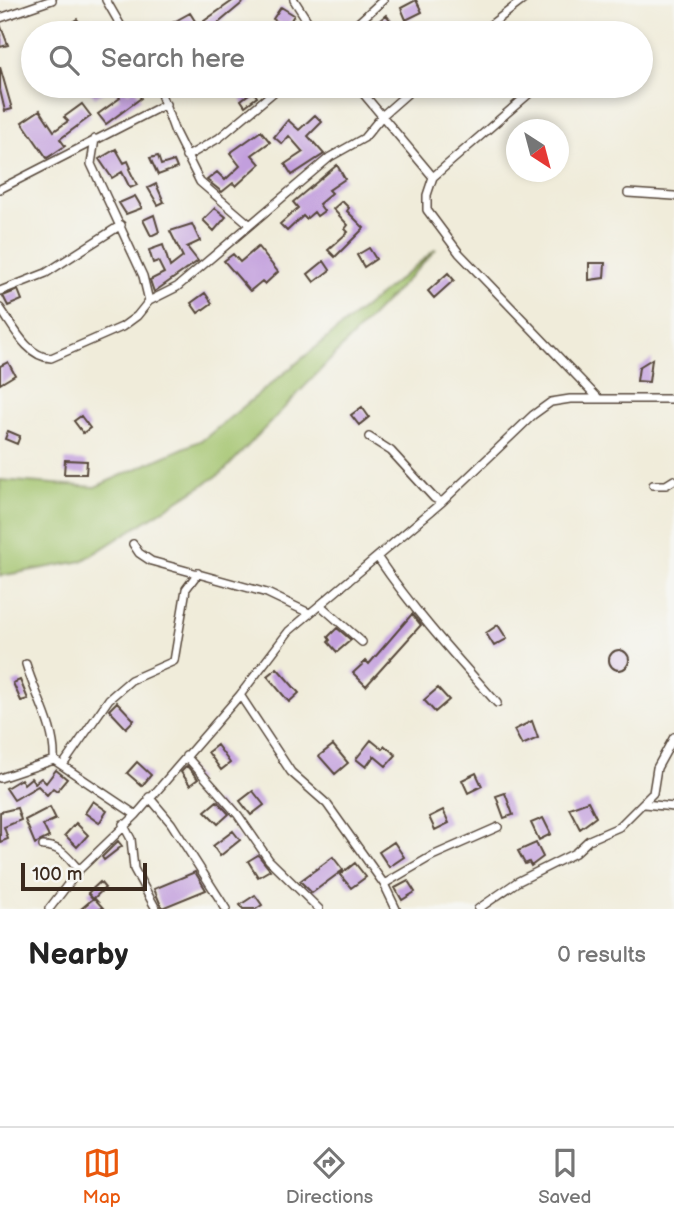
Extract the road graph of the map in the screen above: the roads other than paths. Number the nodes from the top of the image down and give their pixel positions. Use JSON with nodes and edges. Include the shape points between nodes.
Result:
{"nodes":[{"id":1,"x":52,"y":0,"type":"edge"},
{"id":2,"x":106,"y":0,"type":"edge"},
{"id":3,"x":295,"y":0,"type":"edge"},
{"id":4,"x":383,"y":0,"type":"edge"},
{"id":5,"x":523,"y":0,"type":"edge"},
{"id":6,"x":0,"y":18,"type":"edge"},
{"id":7,"x":118,"y":21,"type":"edge"},
{"id":8,"x":308,"y":21,"type":"edge"},
{"id":9,"x":360,"y":21,"type":"edge"},
{"id":10,"x":496,"y":21,"type":"edge"},
{"id":11,"x":163,"y":98,"type":"edge"},
{"id":12,"x":267,"y":98,"type":"edge"},
{"id":13,"x":368,"y":98,"type":"edge"},
{"id":14,"x":402,"y":98,"type":"edge"},
{"id":15,"x":524,"y":98,"type":"edge"},
{"id":16,"x":166,"y":104,"type":"junction"},
{"id":17,"x":383,"y":115,"type":"junction"},
{"id":18,"x":96,"y":139,"type":"junction"},
{"id":19,"x":186,"y":157,"type":"junction"},
{"id":20,"x":433,"y":177,"type":"junction"},
{"id":21,"x":0,"y":188,"type":"edge"},
{"id":22,"x":628,"y":193,"type":"dead end"},
{"id":23,"x":674,"y":196,"type":"edge"},
{"id":24,"x":249,"y":224,"type":"junction"},
{"id":25,"x":121,"y":225,"type":"junction"},
{"id":26,"x":0,"y":292,"type":"edge"},
{"id":27,"x":149,"y":301,"type":"junction"},
{"id":28,"x":0,"y":309,"type":"edge"},
{"id":29,"x":599,"y":398,"type":"junction"},
{"id":30,"x":674,"y":399,"type":"edge"},
{"id":31,"x":369,"y":437,"type":"dead end"},
{"id":32,"x":674,"y":480,"type":"edge"},
{"id":33,"x":653,"y":485,"type":"dead end"},
{"id":34,"x":670,"y":485,"type":"edge"},
{"id":35,"x":442,"y":502,"type":"junction"},
{"id":36,"x":133,"y":544,"type":"dead end"},
{"id":37,"x":378,"y":558,"type":"junction"},
{"id":38,"x":198,"y":573,"type":"junction"},
{"id":39,"x":320,"y":605,"type":"junction"},
{"id":40,"x":309,"y":613,"type":"junction"},
{"id":41,"x":362,"y":642,"type":"dead end"},
{"id":42,"x":26,"y":664,"type":"dead end"},
{"id":43,"x":240,"y":695,"type":"junction"},
{"id":44,"x":497,"y":703,"type":"dead end"},
{"id":45,"x":674,"y":737,"type":"edge"},
{"id":46,"x":186,"y":756,"type":"junction"},
{"id":47,"x":54,"y":760,"type":"junction"},
{"id":48,"x":63,"y":765,"type":"junction"},
{"id":49,"x":0,"y":778,"type":"edge"},
{"id":50,"x":149,"y":797,"type":"junction"},
{"id":51,"x":643,"y":804,"type":"junction"},
{"id":52,"x":674,"y":807,"type":"edge"},
{"id":53,"x":136,"y":815,"type":"junction"},
{"id":54,"x":123,"y":824,"type":"junction"},
{"id":55,"x":498,"y":827,"type":"dead end"},
{"id":56,"x":43,"y":846,"type":"dead end"},
{"id":57,"x":79,"y":870,"type":"junction"},
{"id":58,"x":384,"y":884,"type":"junction"},
{"id":59,"x":48,"y":909,"type":"edge"},
{"id":60,"x":156,"y":909,"type":"edge"},
{"id":61,"x":226,"y":909,"type":"edge"},
{"id":62,"x":319,"y":909,"type":"edge"},
{"id":63,"x":396,"y":909,"type":"edge"},
{"id":64,"x":478,"y":909,"type":"edge"}],
"edges":[{"from":1,"to":6,"type":"street"},
{"from":2,"to":7,"type":"street"},
{"from":3,"to":8,"type":"street"},
{"from":4,"to":9,"type":"street"},
{"from":5,"to":10,"type":"street"},
{"from":11,"to":16,"type":"street"},
{"from":12,"to":19,"type":"street","via":[[219,138]]},
{"from":13,"to":17,"type":"street"},
{"from":14,"to":17,"type":"street"},
{"from":15,"to":20,"type":"street"},
{"from":16,"to":18,"type":"street"},
{"from":16,"to":19,"type":"street"},
{"from":17,"to":20,"type":"street"},
{"from":17,"to":24,"type":"street","via":[[364,138],[330,157]]},
{"from":18,"to":21,"type":"street"},
{"from":18,"to":25,"type":"street","via":[[91,164]]},
{"from":19,"to":24,"type":"street","via":[[206,189]]},
{"from":20,"to":29,"type":"street","via":[[427,210],[459,253]]},
{"from":22,"to":23,"type":"street"},
{"from":24,"to":27,"type":"street","via":[[177,287]]},
{"from":25,"to":26,"type":"street","via":[[46,273]]},
{"from":25,"to":27,"type":"street"},
{"from":27,"to":28,"type":"street","via":[[122,327],[51,358],[33,353]]},
{"from":29,"to":30,"type":"street"},
{"from":29,"to":35,"type":"street","via":[[551,402]]},
{"from":31,"to":35,"type":"street"},
{"from":32,"to":34,"type":"street"},
{"from":33,"to":34,"type":"street"},
{"from":35,"to":37,"type":"street"},
{"from":36,"to":38,"type":"street","via":[[151,561]]},
{"from":37,"to":39,"type":"street"},
{"from":37,"to":44,"type":"street","via":[[413,608]]},
{"from":38,"to":40,"type":"street","via":[[267,593]]},
{"from":38,"to":48,"type":"street","via":[[186,589],[174,661],[131,680],[109,698]]},
{"from":39,"to":40,"type":"street"},
{"from":39,"to":41,"type":"street"},
{"from":40,"to":43,"type":"street","via":[[289,631]]},
{"from":42,"to":47,"type":"street","via":[[50,727]]},
{"from":43,"to":46,"type":"street"},
{"from":43,"to":58,"type":"street","via":[[291,772],[327,804]]},
{"from":45,"to":51,"type":"street","via":[[657,768],[653,793]]},
{"from":46,"to":50,"type":"street"},
{"from":46,"to":62,"type":"street","via":[[238,815],[268,860]]},
{"from":47,"to":48,"type":"street"},
{"from":47,"to":49,"type":"street"},
{"from":48,"to":53,"type":"street"},
{"from":50,"to":53,"type":"street"},
{"from":50,"to":61,"type":"street","via":[[171,822]]},
{"from":51,"to":52,"type":"street"},
{"from":51,"to":64,"type":"street","via":[[619,827],[589,840],[575,853],[517,882]]},
{"from":53,"to":54,"type":"street"},
{"from":54,"to":57,"type":"street"},
{"from":54,"to":60,"type":"street","via":[[131,839],[134,869]]},
{"from":55,"to":58,"type":"street","via":[[432,856]]},
{"from":56,"to":57,"type":"street","via":[[64,852]]},
{"from":57,"to":59,"type":"street"},
{"from":58,"to":63,"type":"street"}]}
